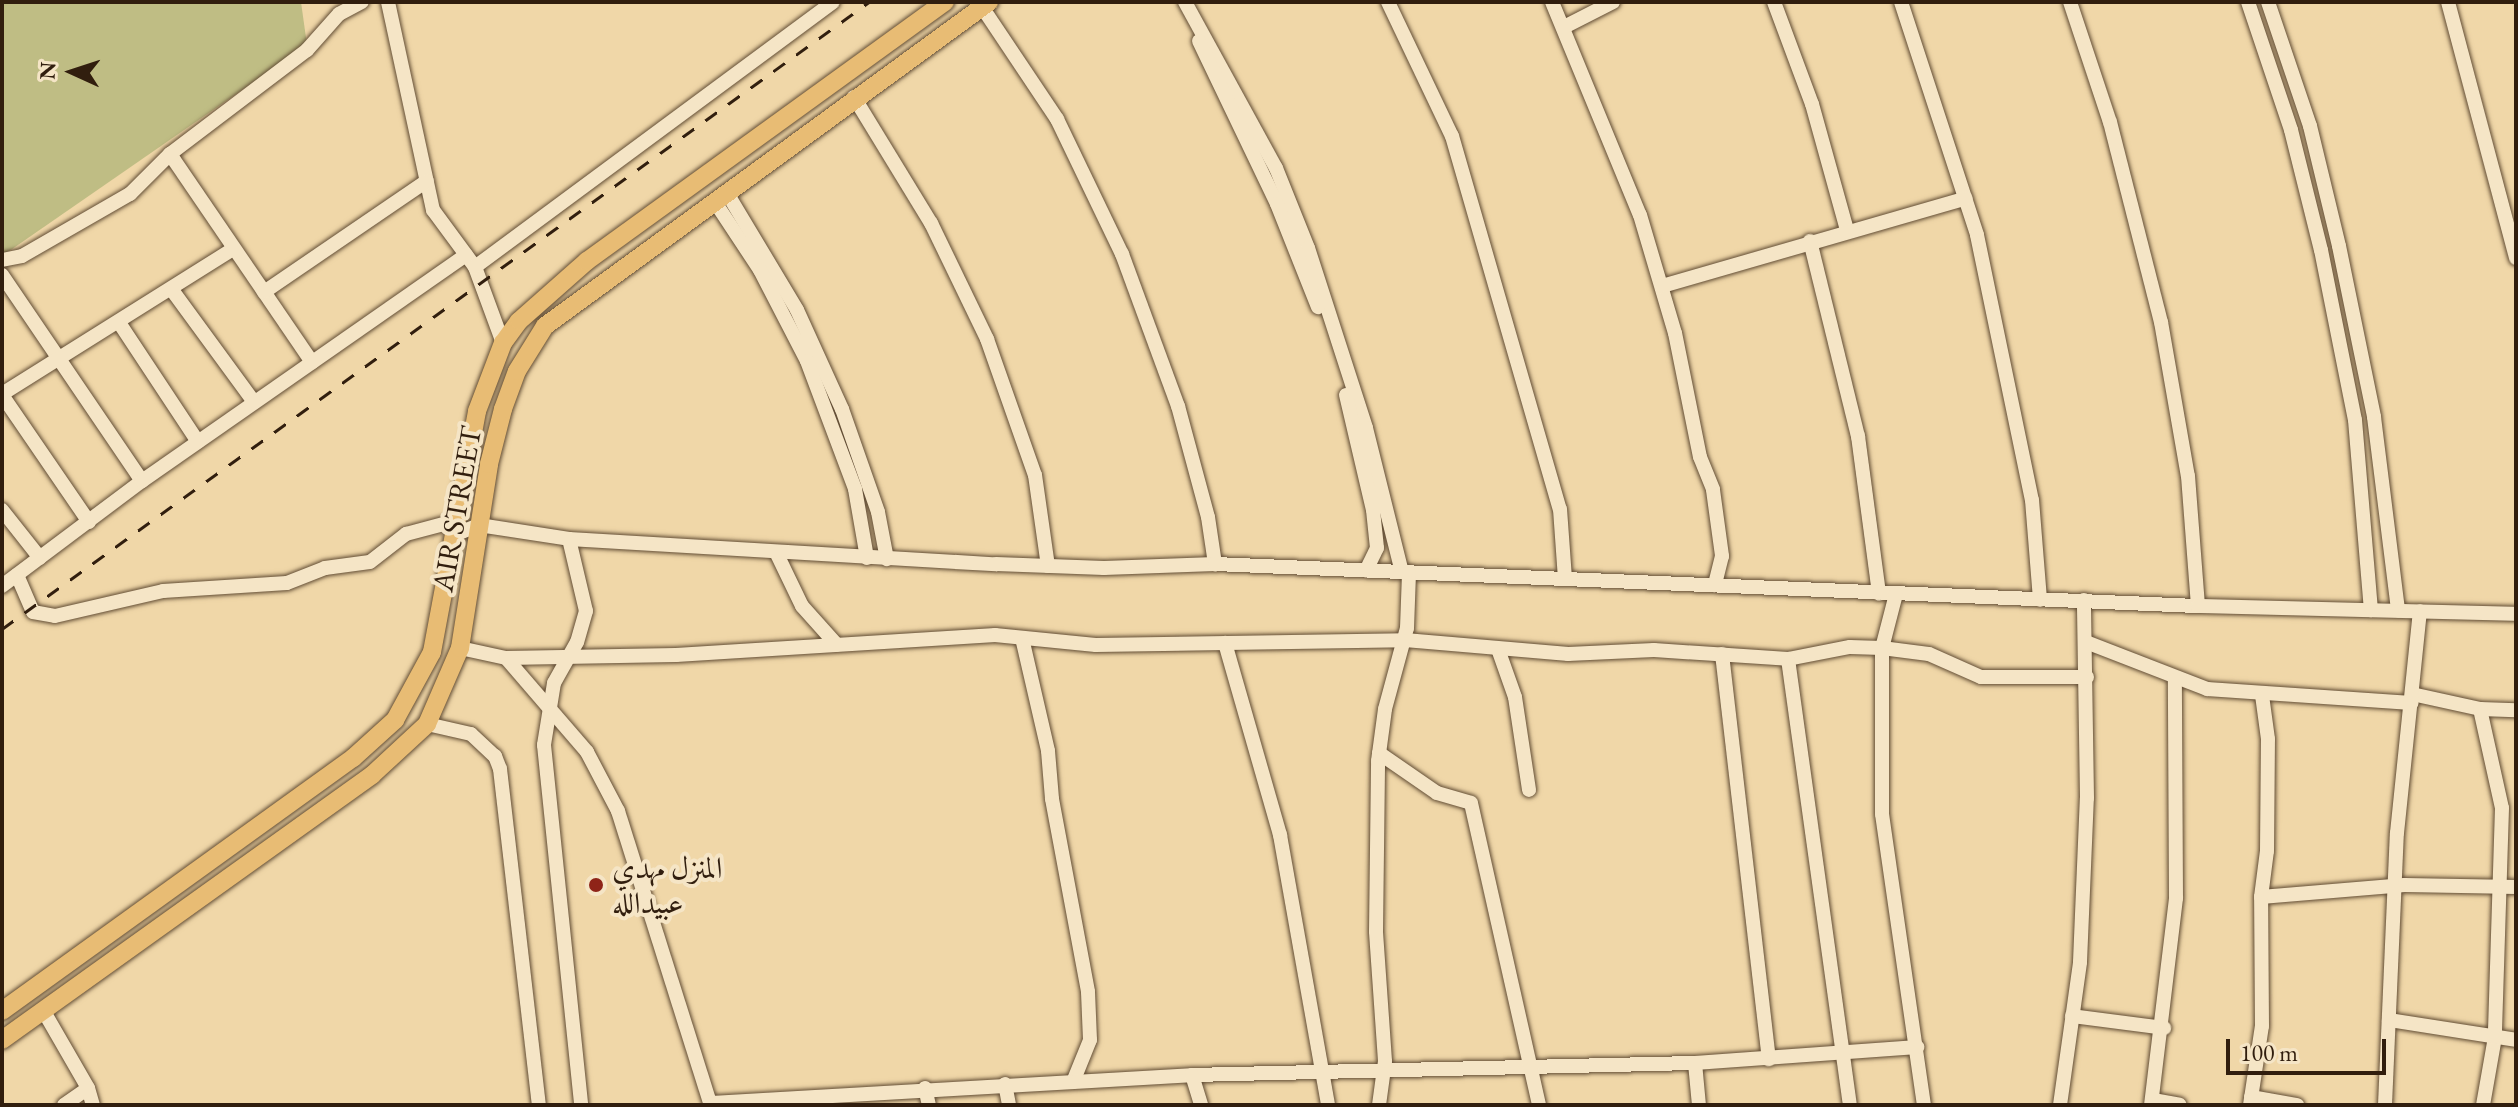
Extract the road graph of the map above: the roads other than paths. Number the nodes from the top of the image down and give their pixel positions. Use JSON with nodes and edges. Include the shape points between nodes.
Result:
{"nodes":[{"id":1,"x":362,"y":2,"type":"edge"},
{"id":2,"x":388,"y":2,"type":"edge"},
{"id":3,"x":833,"y":2,"type":"edge"},
{"id":4,"x":945,"y":2,"type":"edge"},
{"id":5,"x":1178,"y":2,"type":"edge"},
{"id":6,"x":1185,"y":2,"type":"edge"},
{"id":7,"x":1388,"y":2,"type":"edge"},
{"id":8,"x":1552,"y":2,"type":"edge"},
{"id":9,"x":1613,"y":2,"type":"edge"},
{"id":10,"x":1774,"y":2,"type":"edge"},
{"id":11,"x":1901,"y":2,"type":"edge"},
{"id":12,"x":2070,"y":2,"type":"edge"},
{"id":13,"x":2248,"y":2,"type":"edge"},
{"id":14,"x":2268,"y":2,"type":"edge"},
{"id":15,"x":2448,"y":2,"type":"edge"},
{"id":16,"x":985,"y":4,"type":"edge"},
{"id":17,"x":1564,"y":27,"type":"junction"},
{"id":18,"x":854,"y":97,"type":"junction"},
{"id":19,"x":170,"y":154,"type":"junction"},
{"id":20,"x":427,"y":181,"type":"junction"},
{"id":21,"x":721,"y":198,"type":"junction"},
{"id":22,"x":1966,"y":198,"type":"junction"},
{"id":23,"x":1847,"y":230,"type":"junction"},
{"id":24,"x":1810,"y":241,"type":"junction"},
{"id":25,"x":233,"y":249,"type":"junction"},
{"id":26,"x":2516,"y":258,"type":"edge"},
{"id":27,"x":2,"y":260,"type":"edge"},
{"id":28,"x":470,"y":261,"type":"junction"},
{"id":29,"x":2,"y":275,"type":"edge"},
{"id":30,"x":1662,"y":286,"type":"junction"},
{"id":31,"x":172,"y":290,"type":"junction"},
{"id":32,"x":264,"y":292,"type":"junction"},
{"id":33,"x":120,"y":324,"type":"junction"},
{"id":34,"x":503,"y":343,"type":"junction"},
{"id":35,"x":60,"y":356,"type":"junction"},
{"id":36,"x":312,"y":362,"type":"junction"},
{"id":37,"x":2,"y":394,"type":"edge"},
{"id":38,"x":254,"y":402,"type":"junction"},
{"id":39,"x":198,"y":442,"type":"junction"},
{"id":40,"x":142,"y":481,"type":"junction"},
{"id":41,"x":2,"y":510,"type":"edge"},
{"id":42,"x":89,"y":522,"type":"junction"},
{"id":43,"x":479,"y":525,"type":"junction"},
{"id":44,"x":454,"y":528,"type":"junction"},
{"id":45,"x":569,"y":539,"type":"junction"},
{"id":46,"x":776,"y":552,"type":"junction"},
{"id":47,"x":40,"y":558,"type":"junction"},
{"id":48,"x":867,"y":558,"type":"junction"},
{"id":49,"x":887,"y":559,"type":"junction"},
{"id":50,"x":1215,"y":564,"type":"junction"},
{"id":51,"x":1048,"y":566,"type":"junction"},
{"id":52,"x":1366,"y":571,"type":"junction"},
{"id":53,"x":1405,"y":572,"type":"junction"},
{"id":54,"x":17,"y":575,"type":"junction"},
{"id":55,"x":1565,"y":578,"type":"junction"},
{"id":56,"x":1715,"y":585,"type":"junction"},
{"id":57,"x":2,"y":586,"type":"edge"},
{"id":58,"x":1879,"y":594,"type":"junction"},
{"id":59,"x":1896,"y":594,"type":"junction"},
{"id":60,"x":2040,"y":600,"type":"junction"},
{"id":61,"x":2084,"y":600,"type":"junction"},
{"id":62,"x":2198,"y":606,"type":"junction"},
{"id":63,"x":2371,"y":610,"type":"junction"},
{"id":64,"x":2398,"y":611,"type":"junction"},
{"id":65,"x":2420,"y":611,"type":"junction"},
{"id":66,"x":2516,"y":614,"type":"edge"},
{"id":67,"x":1022,"y":638,"type":"junction"},
{"id":68,"x":1405,"y":640,"type":"junction"},
{"id":69,"x":2086,"y":642,"type":"junction"},
{"id":70,"x":1225,"y":643,"type":"junction"},
{"id":71,"x":837,"y":645,"type":"junction"},
{"id":72,"x":460,"y":648,"type":"junction"},
{"id":73,"x":1882,"y":648,"type":"junction"},
{"id":74,"x":1498,"y":649,"type":"junction"},
{"id":75,"x":567,"y":654,"type":"junction"},
{"id":76,"x":1722,"y":654,"type":"junction"},
{"id":77,"x":506,"y":658,"type":"junction"},
{"id":78,"x":1788,"y":659,"type":"junction"},
{"id":79,"x":2087,"y":677,"type":"junction"},
{"id":80,"x":2175,"y":680,"type":"junction"},
{"id":81,"x":2262,"y":695,"type":"junction"},
{"id":82,"x":2412,"y":699,"type":"junction"},
{"id":83,"x":549,"y":704,"type":"junction"},
{"id":84,"x":2480,"y":709,"type":"junction"},
{"id":85,"x":2516,"y":710,"type":"edge"},
{"id":86,"x":427,"y":724,"type":"junction"},
{"id":87,"x":1379,"y":753,"type":"junction"},
{"id":88,"x":1529,"y":790,"type":"dead end"},
{"id":89,"x":2394,"y":885,"type":"junction"},
{"id":90,"x":2508,"y":887,"type":"edge"},
{"id":91,"x":2261,"y":897,"type":"junction"},
{"id":92,"x":43,"y":1010,"type":"junction"},
{"id":93,"x":2,"y":1011,"type":"edge"},
{"id":94,"x":2072,"y":1016,"type":"junction"},
{"id":95,"x":2389,"y":1020,"type":"junction"},
{"id":96,"x":2164,"y":1028,"type":"junction"},
{"id":97,"x":2495,"y":1037,"type":"junction"},
{"id":98,"x":2,"y":1040,"type":"edge"},
{"id":99,"x":2516,"y":1040,"type":"edge"},
{"id":100,"x":1917,"y":1047,"type":"junction"},
{"id":101,"x":1846,"y":1056,"type":"junction"},
{"id":102,"x":1769,"y":1059,"type":"junction"},
{"id":103,"x":1695,"y":1063,"type":"junction"},
{"id":104,"x":1384,"y":1067,"type":"junction"},
{"id":105,"x":1531,"y":1067,"type":"junction"},
{"id":106,"x":1320,"y":1073,"type":"junction"},
{"id":107,"x":1192,"y":1075,"type":"junction"},
{"id":108,"x":1073,"y":1082,"type":"junction"},
{"id":109,"x":1005,"y":1084,"type":"junction"},
{"id":110,"x":88,"y":1088,"type":"junction"},
{"id":111,"x":925,"y":1088,"type":"junction"},
{"id":112,"x":818,"y":1100,"type":"edge"},
{"id":113,"x":2251,"y":1101,"type":"edge"},
{"id":114,"x":2152,"y":1103,"type":"edge"},
{"id":115,"x":706,"y":1104,"type":"edge"},
{"id":116,"x":64,"y":1105,"type":"edge"},
{"id":117,"x":93,"y":1105,"type":"edge"},
{"id":118,"x":539,"y":1105,"type":"edge"},
{"id":119,"x":581,"y":1105,"type":"edge"},
{"id":120,"x":929,"y":1105,"type":"edge"},
{"id":121,"x":1009,"y":1105,"type":"edge"},
{"id":122,"x":1201,"y":1105,"type":"edge"},
{"id":123,"x":1328,"y":1105,"type":"edge"},
{"id":124,"x":1379,"y":1105,"type":"edge"},
{"id":125,"x":1539,"y":1105,"type":"edge"},
{"id":126,"x":1699,"y":1105,"type":"edge"},
{"id":127,"x":1850,"y":1105,"type":"edge"},
{"id":128,"x":1924,"y":1105,"type":"edge"},
{"id":129,"x":2060,"y":1105,"type":"edge"},
{"id":130,"x":2180,"y":1105,"type":"edge"},
{"id":131,"x":2297,"y":1105,"type":"edge"},
{"id":132,"x":2385,"y":1105,"type":"edge"},
{"id":133,"x":2483,"y":1105,"type":"edge"}],
"edges":[{"from":1,"to":19,"type":"street","via":[[339,14],[307,50]]},
{"from":2,"to":20,"type":"street"},
{"from":3,"to":28,"type":"street"},
{"from":4,"to":34,"type":"main road","name":"AIR STREET","via":[[587,261],[536,303]]},
{"from":5,"to":52,"type":"street","via":[[1277,204],[1334,348],[1373,510],[1377,548]]},
{"from":6,"to":53,"type":"street","via":[[1263,144],[1308,248]]},
{"from":7,"to":55,"type":"street","via":[[1452,136],[1560,509]]},
{"from":8,"to":17,"type":"street"},
{"from":9,"to":17,"type":"street"},
{"from":10,"to":23,"type":"street","via":[[1812,104]]},
{"from":11,"to":22,"type":"street"},
{"from":12,"to":62,"type":"street","via":[[2114,135],[2161,322],[2188,476]]},
{"from":13,"to":63,"type":"street","via":[[2291,130],[2321,250],[2355,420]]},
{"from":14,"to":64,"type":"street","via":[[2310,126],[2339,246],[2374,417]]},
{"from":15,"to":26,"type":"street"},
{"from":16,"to":18,"type":"main road","name":"AIR STREET"},
{"from":16,"to":50,"type":"street","via":[[1057,119],[1122,254],[1178,406]]},
{"from":17,"to":30,"type":"street","via":[[1640,215]]},
{"from":18,"to":21,"type":"main road","name":"AIR STREET"},
{"from":18,"to":51,"type":"street","via":[[924,211],[987,339],[1035,475]]},
{"from":19,"to":25,"type":"street"},
{"from":19,"to":27,"type":"street","via":[[130,194],[22,256]]},
{"from":20,"to":28,"type":"street","via":[[438,221]]},
{"from":20,"to":32,"type":"street"},
{"from":21,"to":43,"type":"main road","name":"AIR STREET","via":[[545,326],[517,371],[503,409]]},
{"from":21,"to":48,"type":"street","via":[[807,361],[855,489]]},
{"from":21,"to":49,"type":"street","via":[[797,310],[842,409],[878,512]]},
{"from":22,"to":23,"type":"street"},
{"from":22,"to":60,"type":"street","via":[[2001,336],[2032,500]]},
{"from":23,"to":24,"type":"street"},
{"from":24,"to":30,"type":"street"},
{"from":24,"to":58,"type":"street","via":[[1858,436]]},
{"from":25,"to":31,"type":"street"},
{"from":25,"to":32,"type":"street"},
{"from":28,"to":34,"type":"street"},
{"from":28,"to":36,"type":"street"},
{"from":29,"to":35,"type":"street"},
{"from":30,"to":56,"type":"street","via":[[1700,457],[1713,490],[1722,556]]},
{"from":31,"to":33,"type":"street"},
{"from":31,"to":38,"type":"street"},
{"from":32,"to":36,"type":"street"},
{"from":33,"to":35,"type":"street"},
{"from":33,"to":39,"type":"street"},
{"from":34,"to":44,"type":"main road","name":"AIR STREET","via":[[477,411]]},
{"from":35,"to":37,"type":"street"},
{"from":35,"to":40,"type":"street"},
{"from":36,"to":38,"type":"street"},
{"from":37,"to":42,"type":"street"},
{"from":38,"to":39,"type":"street"},
{"from":39,"to":40,"type":"street"},
{"from":40,"to":42,"type":"street"},
{"from":41,"to":47,"type":"street"},
{"from":42,"to":47,"type":"street"},
{"from":43,"to":44,"type":"street"},
{"from":43,"to":45,"type":"street"},
{"from":43,"to":72,"type":"main road","name":"AIR STREET"},
{"from":44,"to":54,"type":"street","via":[[406,534],[370,562],[325,568],[287,583],[163,591],[55,616],[33,612]]},
{"from":44,"to":93,"type":"main road","name":"AIR STREET","via":[[432,652],[408,702],[384,733]]},
{"from":45,"to":46,"type":"street"},
{"from":45,"to":75,"type":"street","via":[[586,611],[577,642]]},
{"from":46,"to":48,"type":"street"},
{"from":46,"to":71,"type":"street","via":[[802,606]]},
{"from":47,"to":54,"type":"street"},
{"from":48,"to":49,"type":"street"},
{"from":49,"to":51,"type":"street"},
{"from":50,"to":51,"type":"street"},
{"from":50,"to":52,"type":"street"},
{"from":52,"to":53,"type":"street"},
{"from":53,"to":55,"type":"street"},
{"from":53,"to":68,"type":"street"},
{"from":54,"to":57,"type":"street"},
{"from":55,"to":56,"type":"street"},
{"from":56,"to":58,"type":"street"},
{"from":58,"to":59,"type":"street"},
{"from":59,"to":60,"type":"street"},
{"from":59,"to":73,"type":"street"},
{"from":60,"to":61,"type":"street"},
{"from":61,"to":62,"type":"street"},
{"from":61,"to":69,"type":"street"},
{"from":62,"to":63,"type":"street"},
{"from":63,"to":64,"type":"street"},
{"from":64,"to":65,"type":"street"},
{"from":65,"to":66,"type":"street"},
{"from":65,"to":82,"type":"street"},
{"from":67,"to":70,"type":"street","via":[[1096,645]]},
{"from":67,"to":71,"type":"street","via":[[905,637]]},
{"from":67,"to":108,"type":"street","via":[[1048,751],[1088,992],[1090,1040]]},
{"from":68,"to":70,"type":"street"},
{"from":68,"to":74,"type":"street"},
{"from":68,"to":87,"type":"street","via":[[1385,709]]},
{"from":69,"to":79,"type":"street"},
{"from":69,"to":80,"type":"street"},
{"from":70,"to":106,"type":"street","via":[[1280,835]]},
{"from":71,"to":75,"type":"street","via":[[676,655]]},
{"from":72,"to":77,"type":"street"},
{"from":72,"to":86,"type":"main road","name":"AIR STREET"},
{"from":73,"to":78,"type":"street","via":[[1850,647]]},
{"from":73,"to":79,"type":"street","via":[[1929,654],[1981,677]]},
{"from":73,"to":100,"type":"street","via":[[1882,814]]},
{"from":74,"to":76,"type":"street"},
{"from":74,"to":88,"type":"street","via":[[1515,697]]},
{"from":75,"to":77,"type":"street"},
{"from":75,"to":83,"type":"street"},
{"from":76,"to":78,"type":"street"},
{"from":76,"to":102,"type":"street"},
{"from":77,"to":83,"type":"street"},
{"from":78,"to":101,"type":"street"},
{"from":79,"to":94,"type":"street","via":[[2080,962]]},
{"from":80,"to":81,"type":"street"},
{"from":80,"to":96,"type":"street","via":[[2176,898]]},
{"from":81,"to":82,"type":"street"},
{"from":81,"to":91,"type":"street","via":[[2268,791]]},
{"from":82,"to":84,"type":"street"},
{"from":82,"to":89,"type":"street"},
{"from":83,"to":115,"type":"street","via":[[587,752],[618,811]]},
{"from":83,"to":119,"type":"street","via":[[547,783]]},
{"from":84,"to":85,"type":"street"},
{"from":84,"to":90,"type":"street","via":[[2502,808]]},
{"from":86,"to":92,"type":"main road","name":"AIR STREET","via":[[372,775]]},
{"from":86,"to":118,"type":"street","via":[[471,734],[489,749],[500,769]]},
{"from":87,"to":104,"type":"street","via":[[1376,931]]},
{"from":87,"to":105,"type":"street","via":[[1437,793],[1471,803]]},
{"from":89,"to":90,"type":"street"},
{"from":89,"to":91,"type":"street"},
{"from":89,"to":95,"type":"street"},
{"from":90,"to":97,"type":"street"},
{"from":91,"to":113,"type":"street","via":[[2262,1026]]},
{"from":92,"to":98,"type":"main road","name":"AIR STREET"},
{"from":92,"to":110,"type":"street"},
{"from":94,"to":96,"type":"street"},
{"from":94,"to":129,"type":"street"},
{"from":95,"to":97,"type":"street"},
{"from":95,"to":132,"type":"street"},
{"from":96,"to":114,"type":"street"},
{"from":97,"to":99,"type":"street"},
{"from":97,"to":133,"type":"street"},
{"from":100,"to":101,"type":"street"},
{"from":100,"to":128,"type":"street"},
{"from":101,"to":102,"type":"street"},
{"from":101,"to":127,"type":"street"},
{"from":102,"to":103,"type":"street"},
{"from":103,"to":105,"type":"street"},
{"from":103,"to":126,"type":"street"},
{"from":104,"to":105,"type":"street"},
{"from":104,"to":106,"type":"street"},
{"from":104,"to":124,"type":"street"},
{"from":105,"to":125,"type":"street"},
{"from":106,"to":107,"type":"street"},
{"from":106,"to":123,"type":"street"},
{"from":107,"to":108,"type":"street"},
{"from":107,"to":122,"type":"street"},
{"from":108,"to":109,"type":"street"},
{"from":109,"to":111,"type":"street"},
{"from":109,"to":121,"type":"street"},
{"from":110,"to":116,"type":"street"},
{"from":110,"to":117,"type":"street"},
{"from":111,"to":112,"type":"street"},
{"from":111,"to":120,"type":"street"},
{"from":112,"to":115,"type":"street"},
{"from":113,"to":131,"type":"street"},
{"from":114,"to":130,"type":"street"}]}
